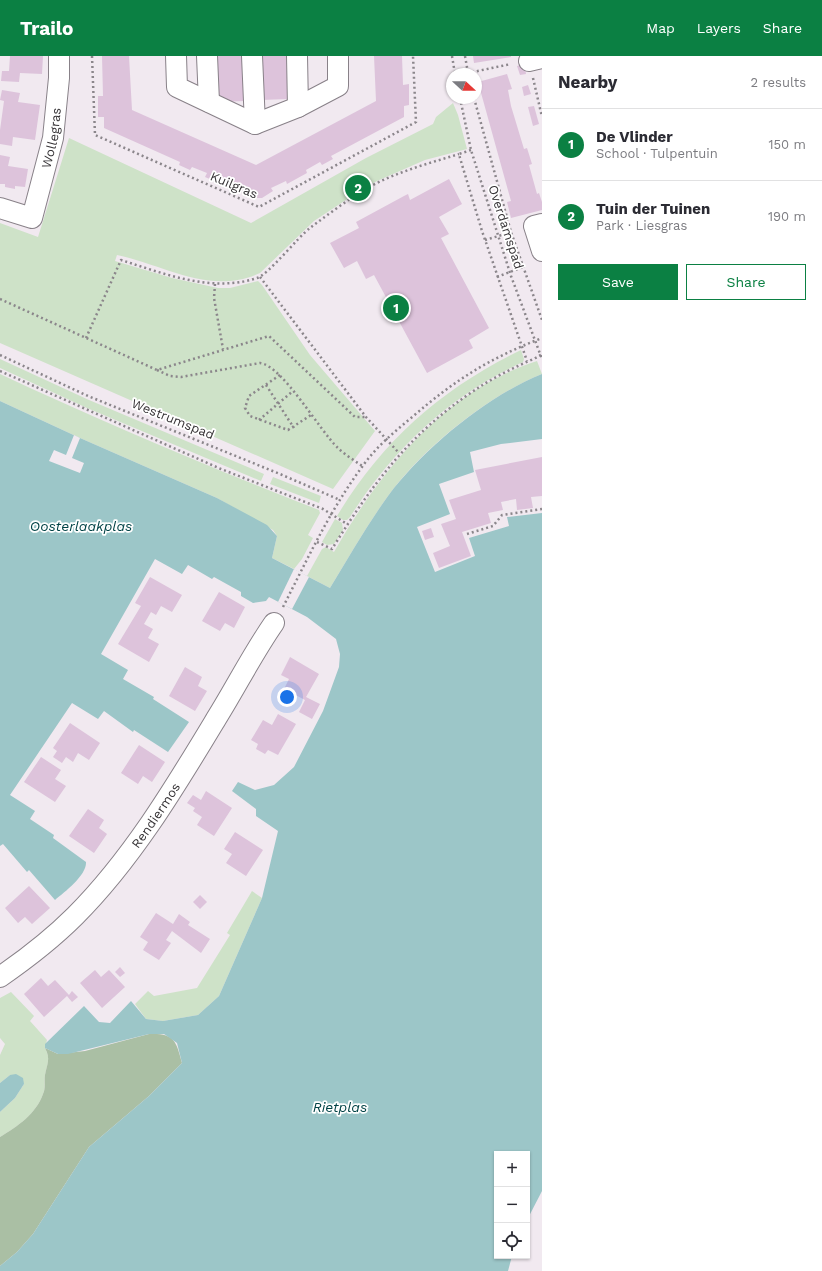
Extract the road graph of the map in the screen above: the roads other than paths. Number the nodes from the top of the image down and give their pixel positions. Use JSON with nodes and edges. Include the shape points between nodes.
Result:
{"nodes":[{"id":1,"x":59,"y":56,"type":"edge"},
{"id":2,"x":176,"y":56,"type":"edge"},
{"id":3,"x":207,"y":56,"type":"edge"},
{"id":4,"x":252,"y":56,"type":"edge"},
{"id":5,"x":297,"y":56,"type":"edge"},
{"id":6,"x":338,"y":56,"type":"edge"},
{"id":7,"x":209,"y":102,"type":"junction"},
{"id":8,"x":298,"y":107,"type":"junction"},
{"id":9,"x":255,"y":124,"type":"junction"},
{"id":10,"x":0,"y":208,"type":"edge"},
{"id":11,"x":542,"y":224,"type":"edge"},
{"id":12,"x":542,"y":251,"type":"edge"},
{"id":13,"x":278,"y":615,"type":"road end"},
{"id":14,"x":0,"y":977,"type":"edge"}],
"edges":[{"from":1,"to":10,"type":"street","name":"Wollegras","via":[[53,138],[32,218]]},
{"from":2,"to":7,"type":"street","via":[[177,87]]},
{"from":3,"to":7,"type":"street"},
{"from":4,"to":9,"type":"street"},
{"from":5,"to":8,"type":"street"},
{"from":6,"to":8,"type":"street","via":[[338,86]]},
{"from":7,"to":9,"type":"street"},
{"from":8,"to":9,"type":"street"},
{"from":11,"to":12,"type":"street","via":[[534,226]]},
{"from":13,"to":14,"type":"street","name":"Rendiermos","via":[[153,819],[121,863],[75,916],[39,948]]}]}
